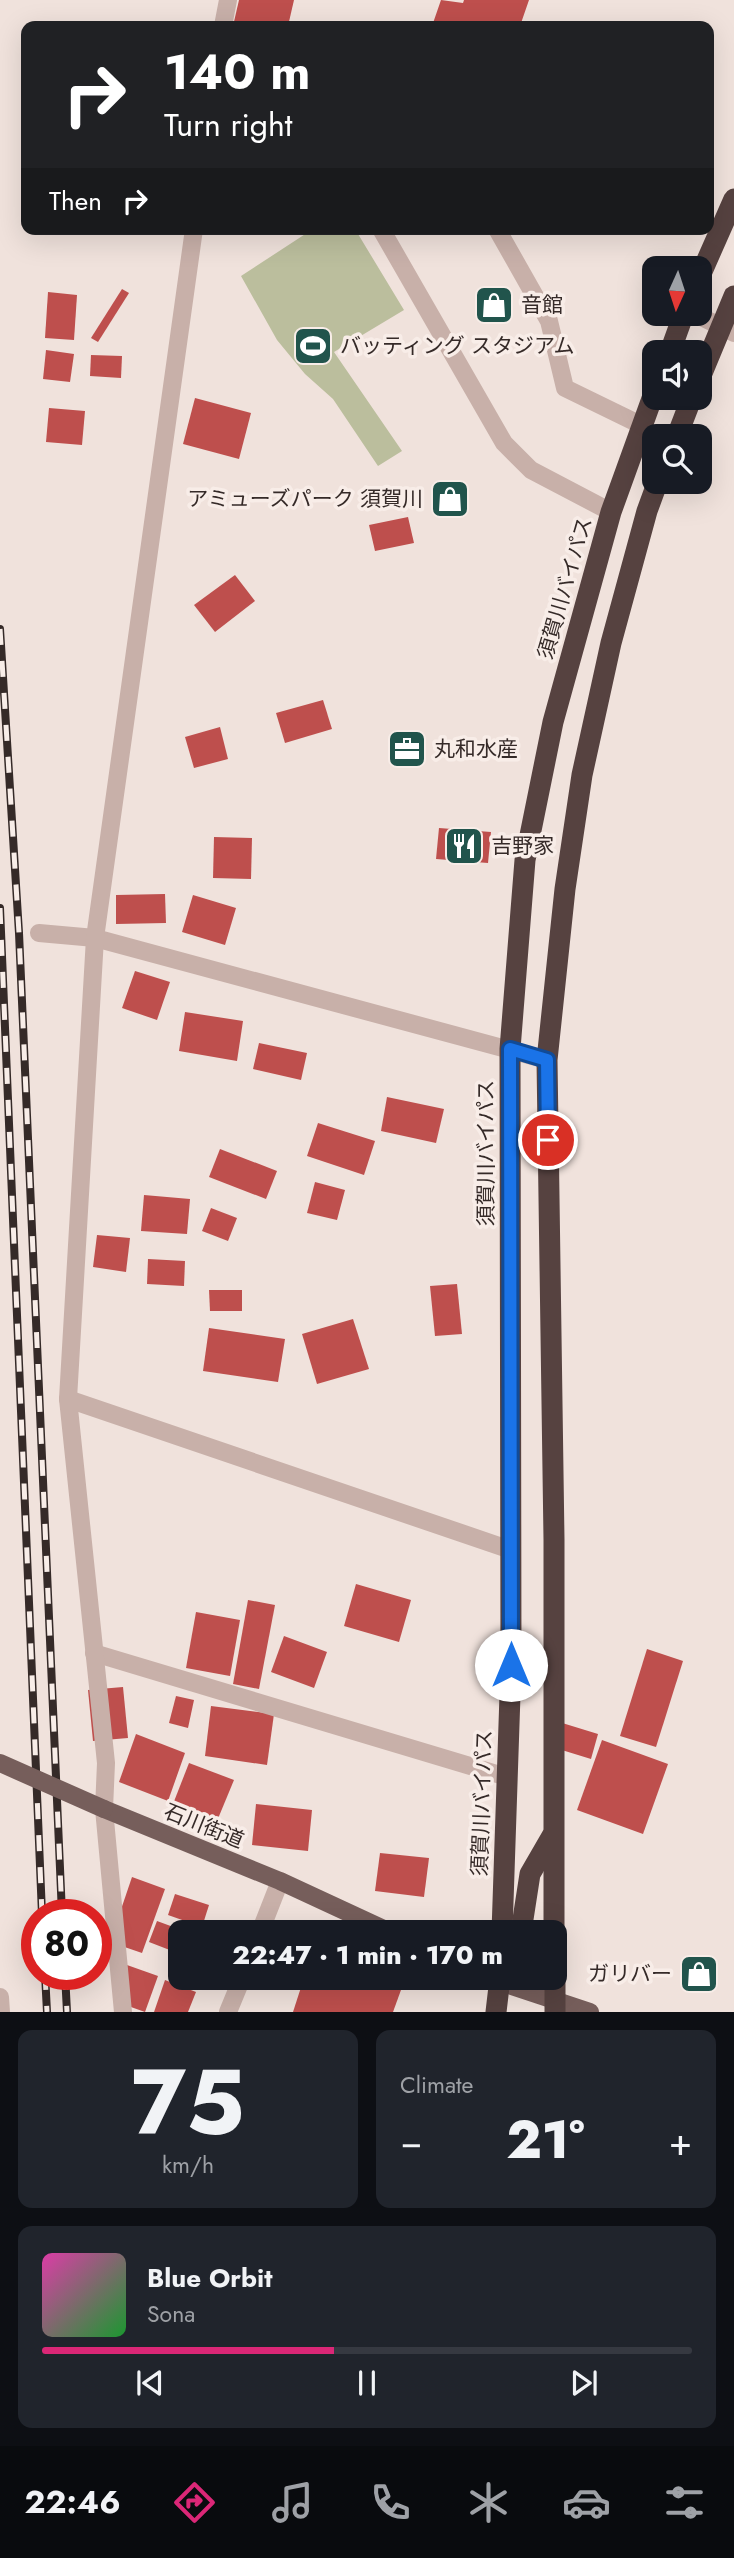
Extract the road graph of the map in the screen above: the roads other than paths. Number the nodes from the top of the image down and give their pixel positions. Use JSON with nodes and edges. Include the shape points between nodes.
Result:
{"nodes":[{"id":1,"x":228,"y":0,"type":"edge"},
{"id":2,"x":224,"y":21,"type":"edge"},
{"id":3,"x":734,"y":199,"type":"edge"},
{"id":4,"x":193,"y":235,"type":"edge"},
{"id":5,"x":385,"y":235,"type":"edge"},
{"id":6,"x":501,"y":235,"type":"edge"},
{"id":7,"x":709,"y":256,"type":"edge"},
{"id":8,"x":734,"y":296,"type":"edge"},
{"id":9,"x":727,"y":329,"type":"edge"},
{"id":10,"x":712,"y":356,"type":"edge"},
{"id":11,"x":642,"y":426,"type":"edge"},
{"id":12,"x":642,"y":429,"type":"edge"},
{"id":13,"x":654,"y":494,"type":"edge"},
{"id":14,"x":611,"y":512,"type":"junction"},
{"id":15,"x":39,"y":933,"type":"dead end"},
{"id":16,"x":95,"y":938,"type":"junction"},
{"id":17,"x":510,"y":1049,"type":"junction"},
{"id":18,"x":547,"y":1060,"type":"junction"},
{"id":19,"x":68,"y":1399,"type":"junction"},
{"id":20,"x":511,"y":1550,"type":"junction"},
{"id":21,"x":94,"y":1653,"type":"junction"},
{"id":22,"x":0,"y":1763,"type":"edge"},
{"id":23,"x":507,"y":1777,"type":"junction"},
{"id":24,"x":104,"y":1809,"type":"junction"},
{"id":25,"x":553,"y":1834,"type":"junction"},
{"id":26,"x":280,"y":1881,"type":"junction"},
{"id":27,"x":265,"y":1920,"type":"edge"},
{"id":28,"x":364,"y":1920,"type":"edge"},
{"id":29,"x":502,"y":1920,"type":"edge"},
{"id":30,"x":524,"y":1920,"type":"edge"},
{"id":31,"x":554,"y":1920,"type":"edge"},
{"id":32,"x":237,"y":1990,"type":"edge"},
{"id":33,"x":497,"y":1990,"type":"edge"},
{"id":34,"x":522,"y":1990,"type":"edge"},
{"id":35,"x":0,"y":1997,"type":"edge"},
{"id":36,"x":555,"y":2005,"type":"edge"},
{"id":37,"x":1,"y":2012,"type":"edge"},
{"id":38,"x":123,"y":2012,"type":"edge"},
{"id":39,"x":229,"y":2012,"type":"edge"},
{"id":40,"x":496,"y":2012,"type":"edge"},
{"id":41,"x":590,"y":2012,"type":"edge"}],
"edges":[{"from":1,"to":2,"type":"street"},
{"from":3,"to":7,"type":"highway"},
{"from":4,"to":16,"type":"street"},
{"from":5,"to":14,"type":"street","via":[[504,443],[531,471]]},
{"from":6,"to":11,"type":"street","via":[[549,321],[565,388]]},
{"from":8,"to":9,"type":"highway"},
{"from":9,"to":10,"type":"highway"},
{"from":12,"to":14,"type":"highway","name":"須賀川バイパス"},
{"from":13,"to":18,"type":"highway","via":[[611,643],[582,775]]},
{"from":14,"to":17,"type":"highway","name":"須賀川バイパス","via":[[553,722],[525,860]]},
{"from":15,"to":16,"type":"street"},
{"from":16,"to":17,"type":"street"},
{"from":16,"to":19,"type":"street"},
{"from":17,"to":18,"type":"street"},
{"from":17,"to":20,"type":"highway","name":"須賀川バイパス"},
{"from":18,"to":25,"type":"highway"},
{"from":19,"to":20,"type":"street"},
{"from":19,"to":21,"type":"street"},
{"from":20,"to":23,"type":"highway","name":"須賀川バイパス"},
{"from":21,"to":23,"type":"street"},
{"from":21,"to":24,"type":"street","via":[[106,1763]]},
{"from":22,"to":24,"type":"main road","name":"石川街道","bridge":true},
{"from":23,"to":29,"type":"highway","name":"須賀川バイパス"},
{"from":24,"to":26,"type":"main road","name":"石川街道"},
{"from":24,"to":38,"type":"street"},
{"from":25,"to":30,"type":"highway","via":[[530,1874]]},
{"from":25,"to":31,"type":"highway"},
{"from":26,"to":27,"type":"street"},
{"from":26,"to":28,"type":"main road","name":"石川街道"},
{"from":32,"to":39,"type":"street"},
{"from":33,"to":40,"type":"highway"},
{"from":34,"to":36,"type":"main road"},
{"from":35,"to":37,"type":"street"},
{"from":36,"to":41,"type":"main road"}]}
